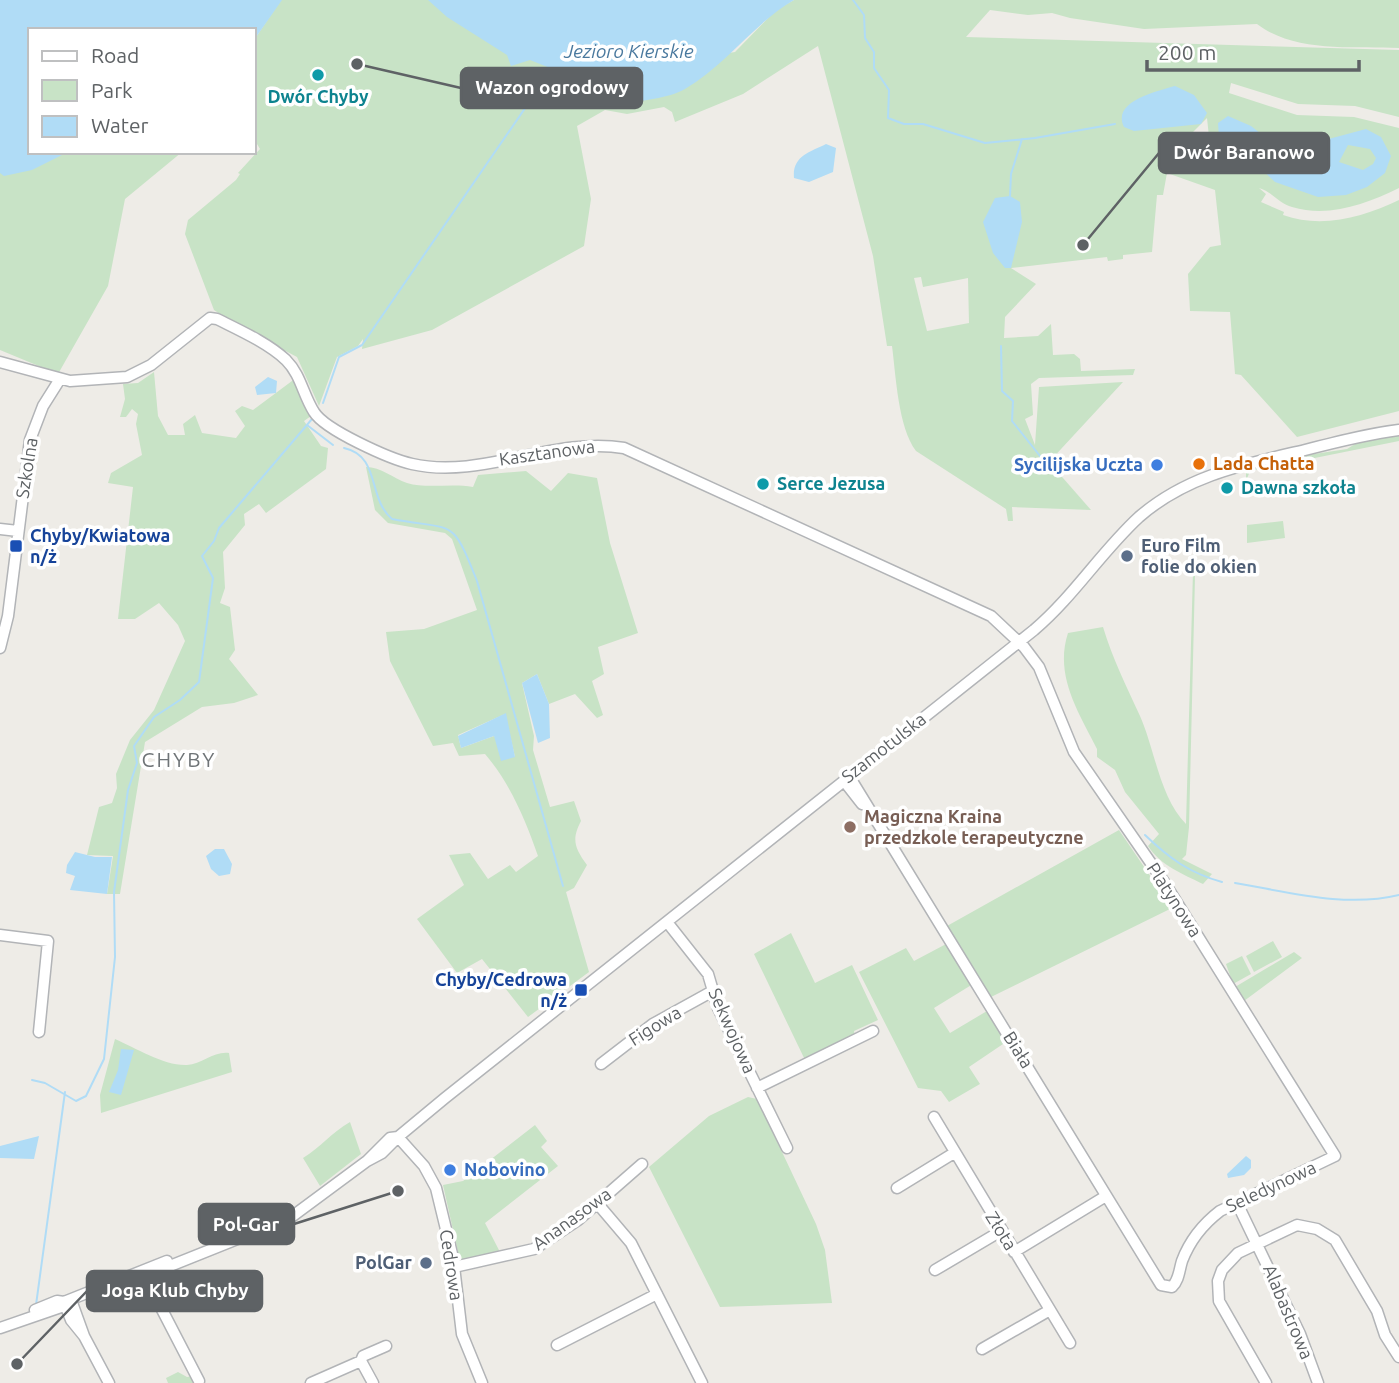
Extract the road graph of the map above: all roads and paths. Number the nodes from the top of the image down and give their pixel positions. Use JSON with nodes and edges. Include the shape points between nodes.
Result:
{"nodes":[{"id":1,"x":0,"y":362,"type":"edge"},
{"id":2,"x":60,"y":379,"type":"junction"},
{"id":3,"x":1399,"y":430,"type":"edge"},
{"id":4,"x":0,"y":529,"type":"edge"},
{"id":5,"x":18,"y":531,"type":"junction"},
{"id":6,"x":1020,"y":643,"type":"junction"},
{"id":7,"x":0,"y":648,"type":"edge"},
{"id":8,"x":846,"y":779,"type":"junction"},
{"id":9,"x":667,"y":922,"type":"junction"},
{"id":10,"x":0,"y":935,"type":"edge"},
{"id":11,"x":711,"y":992,"type":"junction"},
{"id":12,"x":873,"y":1031,"type":"dead end"},
{"id":13,"x":39,"y":1032,"type":"dead end"},
{"id":14,"x":601,"y":1064,"type":"dead end"},
{"id":15,"x":757,"y":1088,"type":"junction"},
{"id":16,"x":934,"y":1117,"type":"dead end"},
{"id":17,"x":401,"y":1134,"type":"junction"},
{"id":18,"x":787,"y":1148,"type":"dead end"},
{"id":19,"x":954,"y":1153,"type":"junction"},
{"id":20,"x":1335,"y":1156,"type":"joint"},
{"id":21,"x":642,"y":1164,"type":"dead end"},
{"id":22,"x":897,"y":1188,"type":"dead end"},
{"id":23,"x":1106,"y":1196,"type":"junction"},
{"id":24,"x":597,"y":1203,"type":"junction"},
{"id":25,"x":1237,"y":1203,"type":"junction"},
{"id":26,"x":1000,"y":1231,"type":"junction"},
{"id":27,"x":1257,"y":1242,"type":"junction"},
{"id":28,"x":1014,"y":1252,"type":"junction"},
{"id":29,"x":454,"y":1267,"type":"junction"},
{"id":30,"x":935,"y":1270,"type":"dead end"},
{"id":31,"x":143,"y":1273,"type":"junction"},
{"id":32,"x":1166,"y":1287,"type":"joint"},
{"id":33,"x":657,"y":1294,"type":"junction"},
{"id":34,"x":67,"y":1301,"type":"junction"},
{"id":35,"x":1050,"y":1310,"type":"junction"},
{"id":36,"x":0,"y":1328,"type":"edge"},
{"id":37,"x":1070,"y":1343,"type":"dead end"},
{"id":38,"x":557,"y":1345,"type":"dead end"},
{"id":39,"x":386,"y":1346,"type":"dead end"},
{"id":40,"x":982,"y":1349,"type":"dead end"},
{"id":41,"x":1399,"y":1357,"type":"edge"},
{"id":42,"x":361,"y":1361,"type":"junction"},
{"id":43,"x":199,"y":1381,"type":"edge"},
{"id":44,"x":108,"y":1383,"type":"edge"},
{"id":45,"x":311,"y":1383,"type":"edge"},
{"id":46,"x":373,"y":1383,"type":"edge"},
{"id":47,"x":482,"y":1383,"type":"edge"},
{"id":48,"x":702,"y":1383,"type":"edge"},
{"id":49,"x":1266,"y":1383,"type":"edge"},
{"id":50,"x":1318,"y":1383,"type":"edge"}],
"edges":[{"from":1,"to":2,"type":"street"},
{"from":2,"to":5,"type":"street","name":"Szkolna","via":[[30,440]]},
{"from":2,"to":6,"type":"street","name":"Kasztanowa","via":[[106,379],[140,372],[211,318],[284,358],[319,419],[394,458],[447,467],[595,445],[636,451],[982,611]]},
{"from":3,"to":6,"type":"street","name":"Szamotulska","via":[[1234,467],[1182,487],[1140,517],[1074,592]]},
{"from":4,"to":5,"type":"street"},
{"from":5,"to":7,"type":"street","name":"Szkolna"},
{"from":6,"to":8,"type":"street","name":"Szamotulska"},
{"from":6,"to":20,"type":"street","name":"Platynowa","via":[[1044,677],[1074,752],[1164,882]]},
{"from":8,"to":9,"type":"street","name":"Szamotulska"},
{"from":8,"to":23,"type":"street","name":"Biała","via":[[871,811]]},
{"from":9,"to":11,"type":"street","name":"Sekwojowa","via":[[702,965]]},
{"from":9,"to":17,"type":"street","name":"Szamotulska"},
{"from":10,"to":13,"type":"street","via":[[48,941]]},
{"from":11,"to":14,"type":"street","name":"Figowa","via":[[653,1024]]},
{"from":11,"to":15,"type":"street","name":"Sekwojowa"},
{"from":12,"to":15,"type":"street"},
{"from":15,"to":18,"type":"street","name":"Sekwojowa"},
{"from":16,"to":19,"type":"street","name":"Złota"},
{"from":17,"to":29,"type":"street","name":"Cedrowa","via":[[436,1188]]},
{"from":17,"to":31,"type":"street","name":"Szamotulska","via":[[382,1153],[290,1218]]},
{"from":19,"to":22,"type":"street"},
{"from":19,"to":26,"type":"street","name":"Złota"},
{"from":20,"to":25,"type":"street","name":"Seledynowa"},
{"from":21,"to":24,"type":"street","name":"Ananasowa"},
{"from":23,"to":28,"type":"street"},
{"from":23,"to":32,"type":"street","name":"Biała"},
{"from":24,"to":29,"type":"street","name":"Ananasowa","via":[[529,1251]]},
{"from":24,"to":33,"type":"street","via":[[631,1243]]},
{"from":25,"to":27,"type":"street","name":"Alabastrowa"},
{"from":25,"to":32,"type":"street","name":"Seledynowa","via":[[1204,1224],[1183,1260],[1177,1283]]},
{"from":26,"to":28,"type":"street","name":"Złota"},
{"from":26,"to":30,"type":"street"},
{"from":27,"to":41,"type":"street","name":"Alabastrowa","via":[[1297,1224],[1335,1240]]},
{"from":27,"to":49,"type":"street","name":"Alabastrowa","via":[[1229,1260],[1217,1291]]},
{"from":27,"to":50,"type":"street","name":"Alabastrowa"},
{"from":28,"to":35,"type":"street","name":"Złota"},
{"from":29,"to":47,"type":"street","name":"Cedrowa","via":[[462,1334]]},
{"from":31,"to":34,"type":"street","name":"Szamotulska"},
{"from":31,"to":43,"type":"street"},
{"from":33,"to":38,"type":"street"},
{"from":33,"to":48,"type":"street"},
{"from":34,"to":36,"type":"street","name":"Szamotulska"},
{"from":34,"to":44,"type":"street","via":[[71,1320]]},
{"from":35,"to":37,"type":"street","name":"Złota"},
{"from":35,"to":40,"type":"street"},
{"from":39,"to":42,"type":"street"},
{"from":42,"to":45,"type":"street"},
{"from":42,"to":46,"type":"street"}]}
